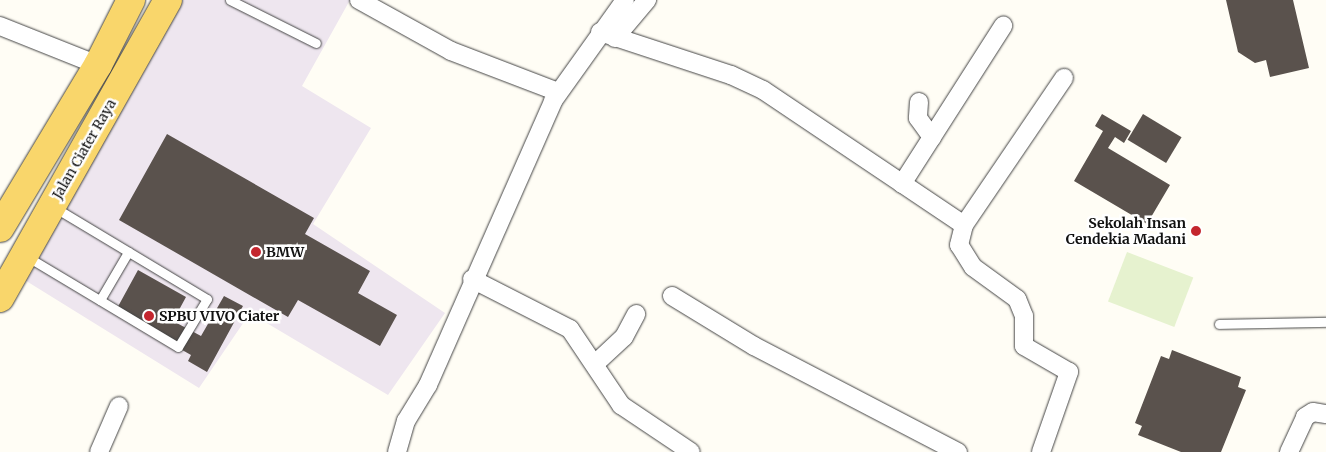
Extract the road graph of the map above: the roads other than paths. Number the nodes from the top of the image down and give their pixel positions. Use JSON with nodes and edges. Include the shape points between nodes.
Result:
{"nodes":[{"id":1,"x":131,"y":0,"type":"edge"},
{"id":2,"x":168,"y":0,"type":"edge"},
{"id":3,"x":230,"y":0,"type":"edge"},
{"id":4,"x":359,"y":0,"type":"edge"},
{"id":5,"x":625,"y":0,"type":"edge"},
{"id":6,"x":647,"y":0,"type":"edge"},
{"id":7,"x":0,"y":26,"type":"edge"},
{"id":8,"x":1004,"y":26,"type":"dead end"},
{"id":9,"x":608,"y":35,"type":"junction"},
{"id":10,"x":316,"y":43,"type":"dead end"},
{"id":11,"x":98,"y":66,"type":"junction"},
{"id":12,"x":1064,"y":78,"type":"dead end"},
{"id":13,"x":558,"y":92,"type":"junction"},
{"id":14,"x":919,"y":102,"type":"dead end"},
{"id":15,"x":932,"y":137,"type":"junction"},
{"id":16,"x":902,"y":184,"type":"junction"},
{"id":17,"x":52,"y":206,"type":"junction"},
{"id":18,"x":964,"y":225,"type":"junction"},
{"id":19,"x":0,"y":228,"type":"edge"},
{"id":20,"x":128,"y":252,"type":"junction"},
{"id":21,"x":24,"y":255,"type":"junction"},
{"id":22,"x":472,"y":279,"type":"junction"},
{"id":23,"x":672,"y":296,"type":"dead end"},
{"id":24,"x":0,"y":298,"type":"edge"},
{"id":25,"x":100,"y":300,"type":"junction"},
{"id":26,"x":636,"y":314,"type":"dead end"},
{"id":27,"x":1326,"y":322,"type":"edge"},
{"id":28,"x":1219,"y":324,"type":"dead end"},
{"id":29,"x":596,"y":363,"type":"junction"},
{"id":30,"x":120,"y":406,"type":"dead end"},
{"id":31,"x":1326,"y":414,"type":"edge"},
{"id":32,"x":99,"y":452,"type":"edge"},
{"id":33,"x":397,"y":452,"type":"edge"},
{"id":34,"x":691,"y":452,"type":"edge"},
{"id":35,"x":958,"y":452,"type":"edge"},
{"id":36,"x":1041,"y":452,"type":"edge"},
{"id":37,"x":1289,"y":452,"type":"edge"}],
"edges":[{"from":1,"to":11,"type":"main road"},
{"from":2,"to":17,"type":"main road","name":"Jalan Ciater Raya"},
{"from":3,"to":10,"type":"lane"},
{"from":4,"to":13,"type":"street","via":[[451,51]]},
{"from":5,"to":9,"type":"street"},
{"from":6,"to":9,"type":"street"},
{"from":7,"to":11,"type":"street"},
{"from":8,"to":15,"type":"street"},
{"from":9,"to":13,"type":"street"},
{"from":9,"to":16,"type":"street","via":[[731,75],[762,90]]},
{"from":11,"to":19,"type":"main road"},
{"from":12,"to":18,"type":"street"},
{"from":13,"to":22,"type":"street"},
{"from":14,"to":15,"type":"street","via":[[918,118]]},
{"from":15,"to":16,"type":"street"},
{"from":16,"to":18,"type":"street"},
{"from":17,"to":20,"type":"lane"},
{"from":17,"to":21,"type":"main road","name":"Jalan Ciater Raya"},
{"from":18,"to":36,"type":"street","via":[[960,245],[964,258],[1022,306],[1024,346],[1069,372]]},
{"from":20,"to":25,"type":"lane"},
{"from":20,"to":25,"type":"lane","via":[[207,299],[178,347]]},
{"from":21,"to":24,"type":"main road","name":"Jalan Ciater Raya"},
{"from":21,"to":25,"type":"lane"},
{"from":22,"to":29,"type":"street","via":[[570,329]]},
{"from":22,"to":33,"type":"street","via":[[428,384],[406,421]]},
{"from":23,"to":35,"type":"street","via":[[754,346]]},
{"from":26,"to":29,"type":"street","via":[[624,337]]},
{"from":27,"to":28,"type":"lane"},
{"from":29,"to":34,"type":"street","via":[[621,405]]},
{"from":30,"to":32,"type":"street"},
{"from":31,"to":37,"type":"street","via":[[1313,412],[1306,417]]}]}
